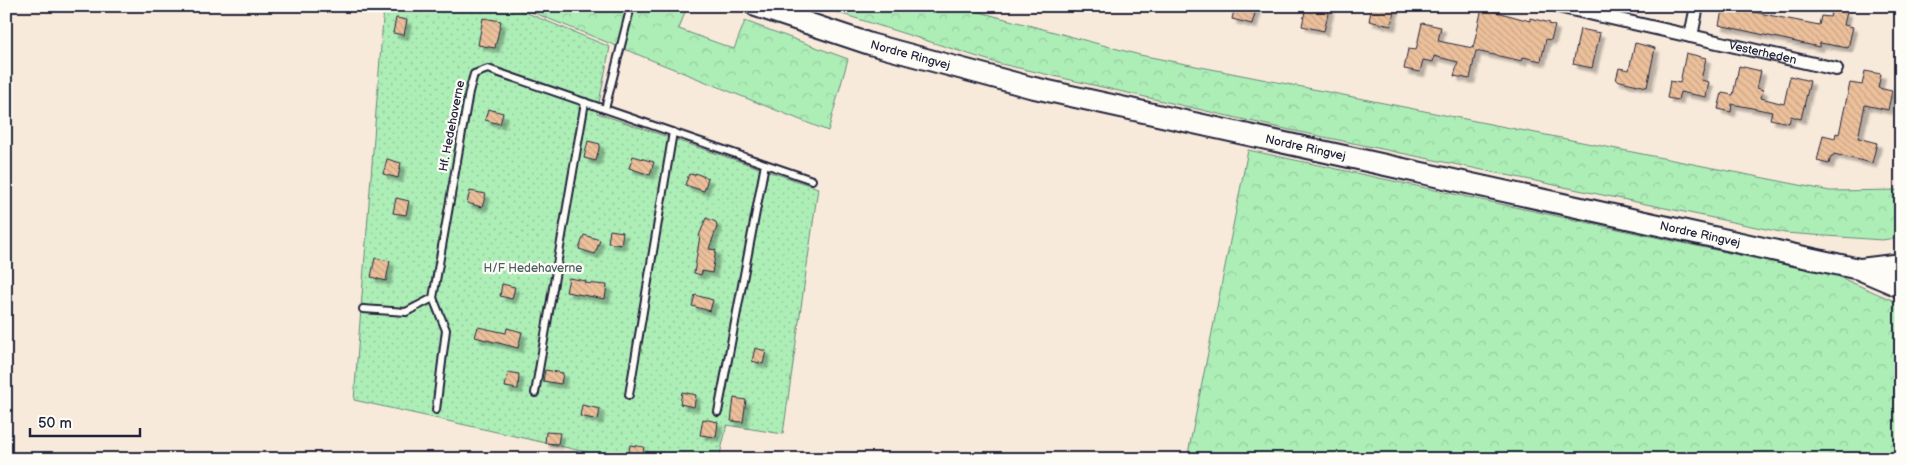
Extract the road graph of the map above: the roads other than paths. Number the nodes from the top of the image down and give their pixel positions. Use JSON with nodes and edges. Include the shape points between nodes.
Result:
{"nodes":[{"id":1,"x":631,"y":6,"type":"edge"},
{"id":2,"x":756,"y":6,"type":"edge"},
{"id":3,"x":1558,"y":6,"type":"edge"},
{"id":4,"x":1698,"y":6,"type":"edge"},
{"id":5,"x":1691,"y":36,"type":"junction"},
{"id":6,"x":1836,"y":68,"type":"dead end"},
{"id":7,"x":586,"y":102,"type":"junction"},
{"id":8,"x":605,"y":109,"type":"junction"},
{"id":9,"x":673,"y":132,"type":"junction"},
{"id":10,"x":765,"y":164,"type":"junction"},
{"id":11,"x":812,"y":180,"type":"dead end"},
{"id":12,"x":1901,"y":264,"type":"edge"},
{"id":13,"x":1859,"y":269,"type":"junction"},
{"id":14,"x":1901,"y":287,"type":"edge"},
{"id":15,"x":434,"y":298,"type":"junction"},
{"id":16,"x":363,"y":309,"type":"dead end"},
{"id":17,"x":534,"y":393,"type":"dead end"},
{"id":18,"x":629,"y":395,"type":"dead end"},
{"id":19,"x":436,"y":410,"type":"dead end"},
{"id":20,"x":718,"y":412,"type":"dead end"}],
"edges":[{"from":1,"to":8,"type":"lane"},
{"from":2,"to":13,"type":"main road","name":"Nordre Ringvej","via":[[870,44],[1030,87]]},
{"from":3,"to":5,"type":"street","name":"Vesterheden"},
{"from":4,"to":5,"type":"street"},
{"from":5,"to":6,"type":"street","name":"Vesterheden"},
{"from":7,"to":8,"type":"lane","name":"Hf. Hedehaverne"},
{"from":7,"to":15,"type":"lane","name":"Hf. Hedehaverne","via":[[488,69],[474,74],[468,92]]},
{"from":7,"to":17,"type":"lane"},
{"from":8,"to":9,"type":"lane","name":"Hf. Hedehaverne"},
{"from":9,"to":10,"type":"lane","name":"Hf. Hedehaverne"},
{"from":9,"to":18,"type":"lane"},
{"from":10,"to":11,"type":"lane","name":"Hf. Hedehaverne"},
{"from":10,"to":20,"type":"lane"},
{"from":12,"to":13,"type":"main road","name":"Nordre Ringvej"},
{"from":13,"to":14,"type":"main road","name":"Nordre Ringvej"},
{"from":15,"to":16,"type":"lane","via":[[406,312]]},
{"from":15,"to":19,"type":"lane","name":"Hf. Hedehaverne","via":[[446,330]]}]}
